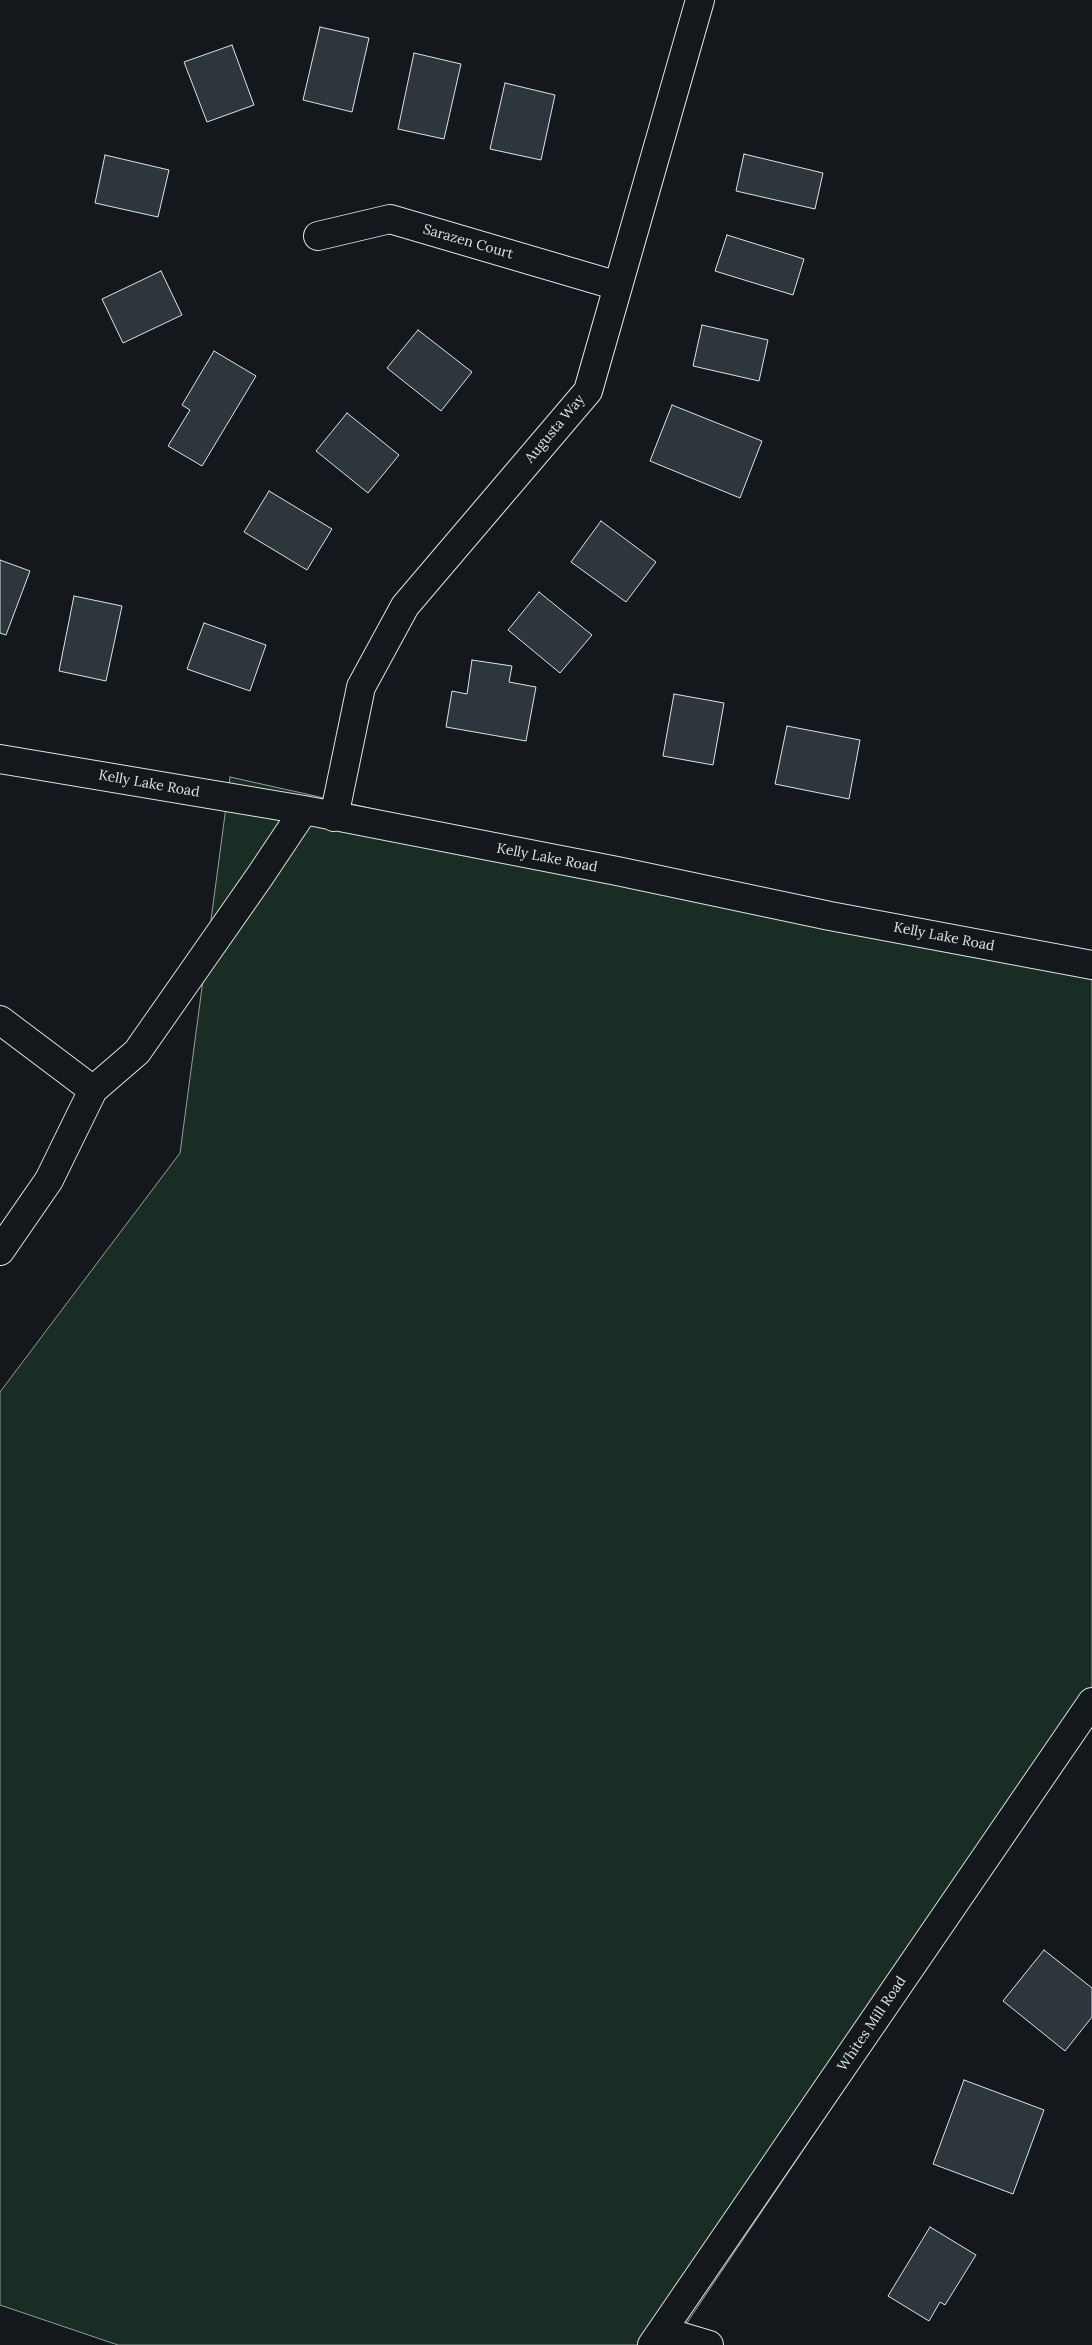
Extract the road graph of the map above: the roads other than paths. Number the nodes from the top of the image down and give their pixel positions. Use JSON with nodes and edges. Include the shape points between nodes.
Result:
{"nodes":[{"id":1,"x":700,"y":0,"type":"edge"},
{"id":2,"x":318,"y":236,"type":"dead end"},
{"id":3,"x":618,"y":286,"type":"junction"},
{"id":4,"x":0,"y":759,"type":"edge"},
{"id":5,"x":304,"y":810,"type":"junction"},
{"id":6,"x":334,"y":817,"type":"junction"},
{"id":7,"x":1092,"y":965,"type":"edge"},
{"id":8,"x":0,"y":1020,"type":"edge"},
{"id":9,"x":93,"y":1090,"type":"junction"},
{"id":10,"x":0,"y":1251,"type":"edge"},
{"id":11,"x":1092,"y":1702,"type":"edge"},
{"id":12,"x":657,"y":2338,"type":"edge"},
{"id":13,"x":709,"y":2345,"type":"edge"}],
"edges":[{"from":1,"to":3,"type":"street","name":"Augusta Way"},
{"from":2,"to":3,"type":"street","name":"Sarazen Court","via":[[390,219]]},
{"from":3,"to":6,"type":"street","name":"Augusta Way","via":[[588,391],[405,606],[361,687]]},
{"from":4,"to":5,"type":"street","name":"Kelly Lake Road"},
{"from":5,"to":6,"type":"street","name":"Kelly Lake Road"},
{"from":5,"to":9,"type":"street","via":[[137,1052]]},
{"from":6,"to":7,"type":"street","name":"Kelly Lake Road"},
{"from":8,"to":9,"type":"street"},
{"from":9,"to":10,"type":"street","via":[[49,1180]]},
{"from":11,"to":12,"type":"street","name":"Whites Mill Road"},
{"from":12,"to":13,"type":"street"}]}
